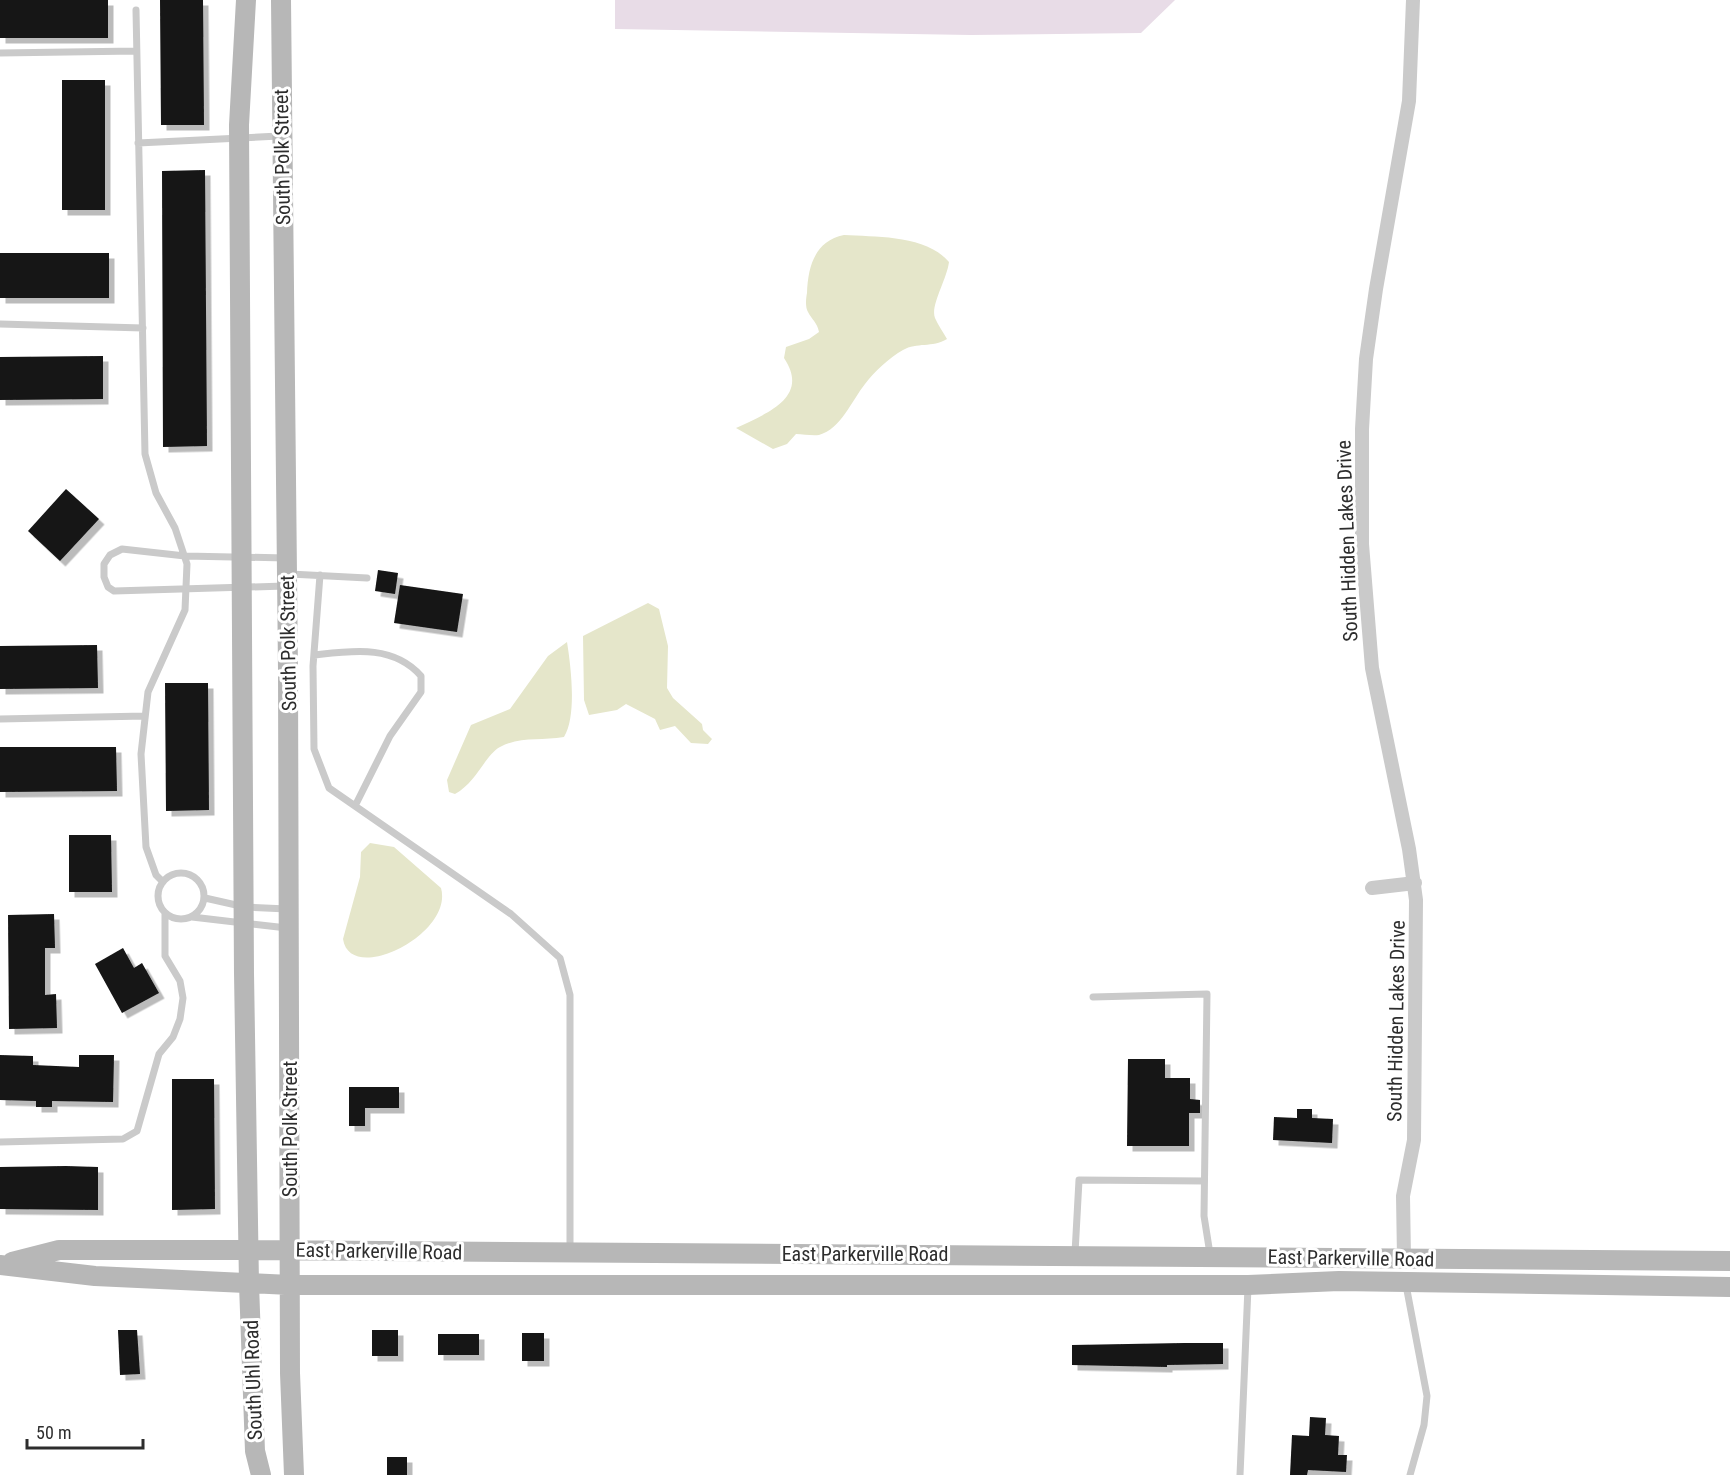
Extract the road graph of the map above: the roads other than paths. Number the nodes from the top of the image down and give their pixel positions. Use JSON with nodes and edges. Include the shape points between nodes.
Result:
{"nodes":[{"id":1,"x":246,"y":0,"type":"edge"},
{"id":2,"x":281,"y":0,"type":"edge"},
{"id":3,"x":1413,"y":0,"type":"edge"},
{"id":4,"x":136,"y":10,"type":"dead end"},
{"id":5,"x":136,"y":51,"type":"junction"},
{"id":6,"x":0,"y":53,"type":"edge"},
{"id":7,"x":282,"y":136,"type":"junction"},
{"id":8,"x":239,"y":138,"type":"junction"},
{"id":9,"x":138,"y":143,"type":"junction"},
{"id":10,"x":0,"y":324,"type":"edge"},
{"id":11,"x":143,"y":328,"type":"junction"},
{"id":12,"x":185,"y":556,"type":"junction"},
{"id":13,"x":242,"y":557,"type":"junction"},
{"id":14,"x":287,"y":573,"type":"junction"},
{"id":15,"x":320,"y":575,"type":"junction"},
{"id":16,"x":367,"y":578,"type":"dead end"},
{"id":17,"x":242,"y":586,"type":"junction"},
{"id":18,"x":187,"y":589,"type":"junction"},
{"id":19,"x":314,"y":655,"type":"junction"},
{"id":20,"x":145,"y":716,"type":"junction"},
{"id":21,"x":0,"y":719,"type":"edge"},
{"id":22,"x":355,"y":806,"type":"junction"},
{"id":23,"x":163,"y":882,"type":"junction"},
{"id":24,"x":1415,"y":883,"type":"junction"},
{"id":25,"x":1372,"y":888,"type":"dead end"},
{"id":26,"x":205,"y":898,"type":"junction"},
{"id":27,"x":165,"y":913,"type":"junction"},
{"id":28,"x":245,"y":916,"type":"junction"},
{"id":29,"x":192,"y":917,"type":"junction"},
{"id":30,"x":290,"y":918,"type":"junction"},
{"id":31,"x":1093,"y":996,"type":"dead end"},
{"id":32,"x":0,"y":1142,"type":"edge"},
{"id":33,"x":1204,"y":1181,"type":"junction"},
{"id":34,"x":248,"y":1250,"type":"junction"},
{"id":35,"x":290,"y":1250,"type":"junction"},
{"id":36,"x":570,"y":1252,"type":"junction"},
{"id":37,"x":880,"y":1254,"type":"junction"},
{"id":38,"x":1075,"y":1256,"type":"junction"},
{"id":39,"x":1210,"y":1257,"type":"junction"},
{"id":40,"x":1404,"y":1258,"type":"junction"},
{"id":41,"x":1730,"y":1261,"type":"edge"},
{"id":42,"x":1,"y":1265,"type":"edge"},
{"id":43,"x":1405,"y":1282,"type":"junction"},
{"id":44,"x":249,"y":1284,"type":"junction"},
{"id":45,"x":879,"y":1284,"type":"junction"},
{"id":46,"x":290,"y":1285,"type":"junction"},
{"id":47,"x":1210,"y":1285,"type":"junction"},
{"id":48,"x":1248,"y":1285,"type":"junction"},
{"id":49,"x":1730,"y":1287,"type":"edge"},
{"id":50,"x":261,"y":1475,"type":"edge"},
{"id":51,"x":294,"y":1475,"type":"edge"},
{"id":52,"x":1240,"y":1475,"type":"edge"},
{"id":53,"x":1410,"y":1475,"type":"edge"}],
"edges":[{"from":1,"to":8,"type":"main road","name":"South Polk Street"},
{"from":2,"to":7,"type":"main road","name":"South Polk Street"},
{"from":3,"to":24,"type":"street","name":"South Hidden Lakes Drive","via":[[1405,126],[1366,359],[1362,544],[1373,680]]},
{"from":4,"to":5,"type":"lane"},
{"from":5,"to":6,"type":"lane"},
{"from":5,"to":9,"type":"lane"},
{"from":7,"to":8,"type":"lane"},
{"from":7,"to":14,"type":"main road","name":"South Polk Street"},
{"from":8,"to":9,"type":"lane"},
{"from":8,"to":13,"type":"main road","name":"South Polk Street"},
{"from":9,"to":11,"type":"lane"},
{"from":10,"to":11,"type":"lane"},
{"from":11,"to":12,"type":"lane","via":[[145,454],[156,493]]},
{"from":12,"to":13,"type":"lane"},
{"from":12,"to":18,"type":"lane"},
{"from":12,"to":18,"type":"lane","via":[[122,549],[110,555],[104,564],[104,577],[114,591]]},
{"from":13,"to":14,"type":"lane"},
{"from":13,"to":17,"type":"main road","name":"South Polk Street"},
{"from":14,"to":15,"type":"lane"},
{"from":14,"to":17,"type":"lane"},
{"from":14,"to":30,"type":"main road","name":"South Polk Street"},
{"from":15,"to":16,"type":"lane"},
{"from":15,"to":19,"type":"lane"},
{"from":17,"to":18,"type":"lane"},
{"from":17,"to":28,"type":"main road","name":"South Polk Street"},
{"from":18,"to":20,"type":"lane","via":[[185,610],[148,692]]},
{"from":19,"to":22,"type":"lane","via":[[314,749],[329,788]]},
{"from":19,"to":22,"type":"lane","via":[[380,652],[411,665],[420,676],[420,692],[390,736]]},
{"from":20,"to":21,"type":"lane"},
{"from":20,"to":23,"type":"lane","via":[[141,754],[143,824],[150,861]]},
{"from":22,"to":36,"type":"lane","via":[[511,914],[560,958],[570,995]]},
{"from":23,"to":26,"type":"lane","via":[[172,875],[188,874],[201,883]]},
{"from":23,"to":27,"type":"lane","via":[[158,900]]},
{"from":24,"to":25,"type":"street"},
{"from":24,"to":40,"type":"street","name":"South Hidden Lakes Drive","via":[[1414,1140],[1403,1196]]},
{"from":26,"to":28,"type":"lane"},
{"from":26,"to":29,"type":"lane"},
{"from":27,"to":29,"type":"lane","via":[[178,919]]},
{"from":27,"to":32,"type":"lane","via":[[165,956],[180,981],[183,998],[173,1037],[159,1054],[137,1131],[123,1138]]},
{"from":28,"to":29,"type":"lane"},
{"from":28,"to":30,"type":"lane"},
{"from":28,"to":30,"type":"lane"},
{"from":28,"to":34,"type":"main road","name":"South Polk Street"},
{"from":30,"to":35,"type":"main road","name":"South Polk Street"},
{"from":31,"to":33,"type":"lane","via":[[1207,994]]},
{"from":33,"to":38,"type":"lane","via":[[1079,1180]]},
{"from":33,"to":39,"type":"lane"},
{"from":34,"to":35,"type":"main road","name":"East Parkerville Road"},
{"from":34,"to":42,"type":"main road","name":"East Parkerville Road","via":[[59,1250]]},
{"from":34,"to":44,"type":"main road","name":"South Polk Street"},
{"from":35,"to":36,"type":"main road","name":"East Parkerville Road"},
{"from":35,"to":46,"type":"main road","name":"South Polk Street"},
{"from":36,"to":37,"type":"main road","name":"East Parkerville Road"},
{"from":37,"to":38,"type":"main road","name":"East Parkerville Road"},
{"from":37,"to":45,"type":"main road"},
{"from":38,"to":39,"type":"main road","name":"East Parkerville Road"},
{"from":39,"to":40,"type":"main road","name":"East Parkerville Road"},
{"from":39,"to":47,"type":"main road"},
{"from":40,"to":41,"type":"main road","name":"East Parkerville Road"},
{"from":40,"to":43,"type":"main road"},
{"from":42,"to":44,"type":"main road","name":"East Parkerville Road","via":[[95,1276]]},
{"from":43,"to":48,"type":"main road","name":"East Parkerville Road"},
{"from":43,"to":49,"type":"main road","name":"East Parkerville Road"},
{"from":43,"to":53,"type":"lane","via":[[1427,1396],[1424,1425]]},
{"from":44,"to":46,"type":"main road","name":"East Parkerville Road"},
{"from":44,"to":50,"type":"main road","name":"South Uhl Road","via":[[255,1451]]},
{"from":45,"to":46,"type":"main road","name":"East Parkerville Road"},
{"from":45,"to":47,"type":"main road","name":"East Parkerville Road"},
{"from":46,"to":51,"type":"main road","name":"South Uhl Road"},
{"from":47,"to":48,"type":"main road","name":"East Parkerville Road"},
{"from":48,"to":52,"type":"lane"}]}
